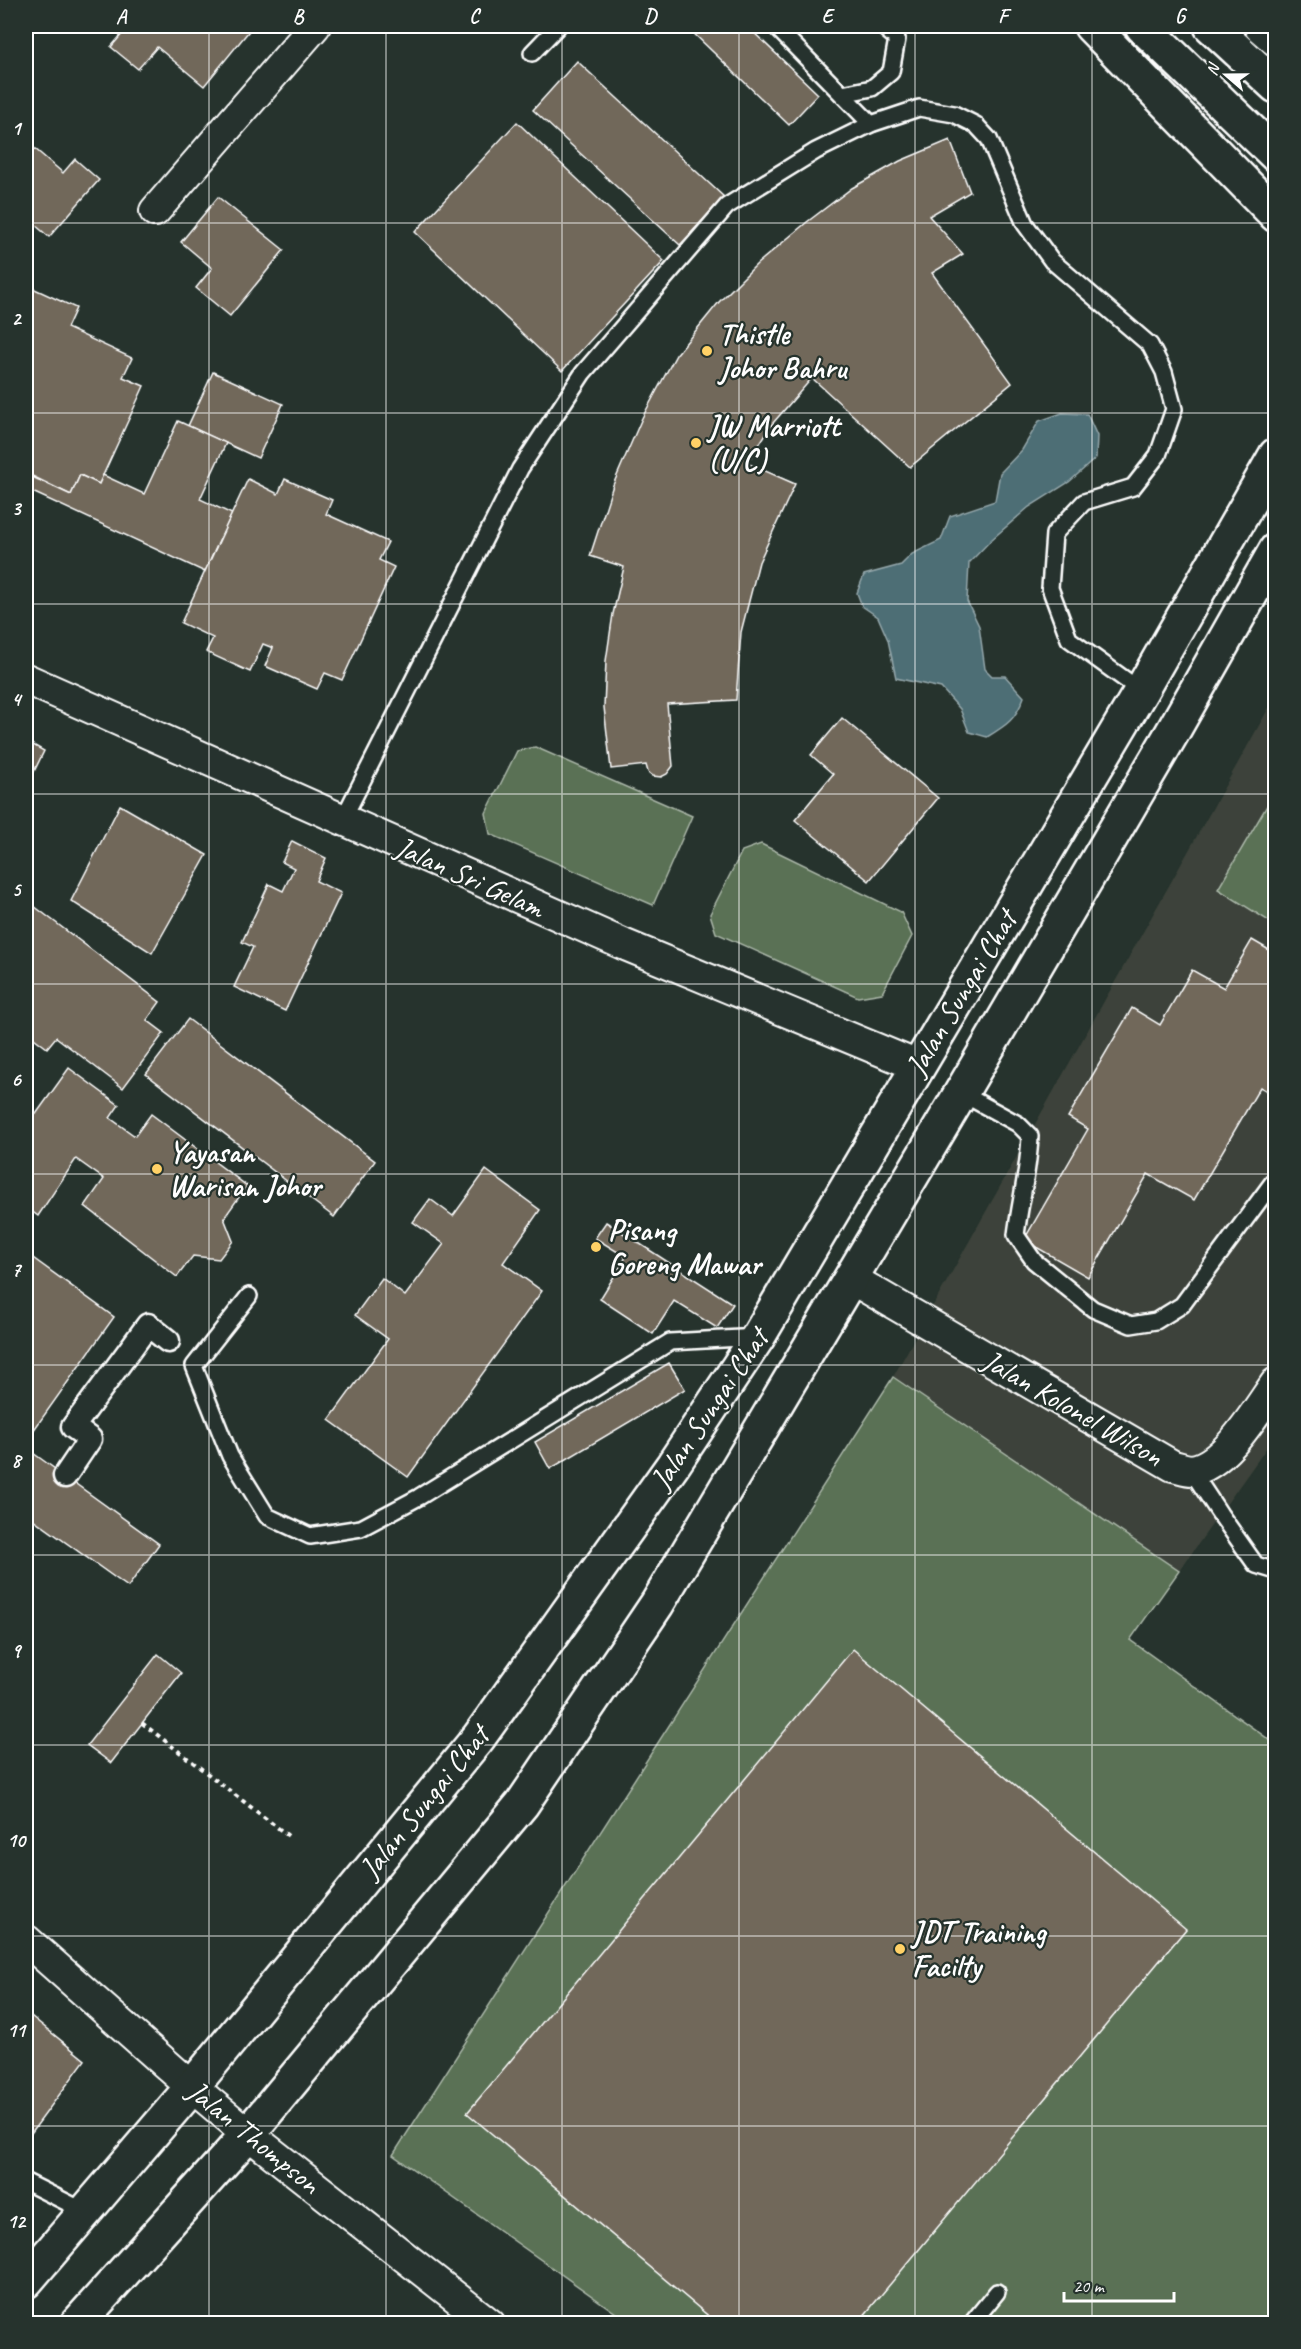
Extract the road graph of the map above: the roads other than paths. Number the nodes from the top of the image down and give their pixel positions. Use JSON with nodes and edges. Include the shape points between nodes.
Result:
{"nodes":[{"id":1,"x":315,"y":26,"type":"edge"},
{"id":2,"x":558,"y":26,"type":"edge"},
{"id":3,"x":775,"y":26,"type":"edge"},
{"id":4,"x":882,"y":26,"type":"edge"},
{"id":5,"x":1091,"y":26,"type":"edge"},
{"id":6,"x":1142,"y":26,"type":"edge"},
{"id":7,"x":1211,"y":26,"type":"edge"},
{"id":8,"x":1261,"y":26,"type":"edge"},
{"id":9,"x":1275,"y":39,"type":"edge"},
{"id":10,"x":532,"y":53,"type":"dead end"},
{"id":11,"x":1275,"y":86,"type":"edge"},
{"id":12,"x":842,"y":94,"type":"junction"},
{"id":13,"x":871,"y":124,"type":"junction"},
{"id":14,"x":1275,"y":155,"type":"edge"},
{"id":15,"x":155,"y":211,"type":"dead end"},
{"id":16,"x":1275,"y":215,"type":"edge"},
{"id":17,"x":1275,"y":455,"type":"edge"},
{"id":18,"x":1275,"y":550,"type":"edge"},
{"id":19,"x":26,"y":679,"type":"edge"},
{"id":20,"x":1141,"y":691,"type":"junction"},
{"id":21,"x":342,"y":820,"type":"junction"},
{"id":22,"x":918,"y":1066,"type":"junction"},
{"id":23,"x":961,"y":1093,"type":"junction"},
{"id":24,"x":1275,"y":1178,"type":"edge"},
{"id":25,"x":850,"y":1278,"type":"junction"},
{"id":26,"x":249,"y":1296,"type":"dead end"},
{"id":27,"x":758,"y":1337,"type":"junction"},
{"id":28,"x":168,"y":1341,"type":"dead end"},
{"id":29,"x":1275,"y":1383,"type":"edge"},
{"id":30,"x":1191,"y":1470,"type":"junction"},
{"id":31,"x":65,"y":1476,"type":"dead end"},
{"id":32,"x":1275,"y":1571,"type":"edge"},
{"id":33,"x":26,"y":1941,"type":"edge"},
{"id":34,"x":192,"y":2087,"type":"junction"},
{"id":35,"x":248,"y":2133,"type":"junction"},
{"id":36,"x":26,"y":2182,"type":"edge"},
{"id":37,"x":84,"y":2211,"type":"junction"},
{"id":38,"x":26,"y":2280,"type":"edge"},
{"id":39,"x":997,"y":2292,"type":"dead end"},
{"id":40,"x":76,"y":2324,"type":"edge"},
{"id":41,"x":490,"y":2324,"type":"edge"},
{"id":42,"x":971,"y":2324,"type":"edge"}],
"edges":[{"from":1,"to":15,"type":"street"},
{"from":2,"to":10,"type":"lane"},
{"from":3,"to":12,"type":"lane"},
{"from":4,"to":12,"type":"lane","via":[[897,39],[891,72],[872,88]]},
{"from":5,"to":16,"type":"main road"},
{"from":6,"to":14,"type":"main road"},
{"from":7,"to":11,"type":"main road"},
{"from":8,"to":9,"type":"main road"},
{"from":12,"to":13,"type":"lane"},
{"from":13,"to":20,"type":"lane","via":[[919,108],[954,114],[976,125],[989,138],[1025,224],[1052,261],[1150,345],[1164,372],[1174,409],[1158,455],[1133,487],[1084,502],[1054,534],[1050,588],[1070,639]]},
{"from":13,"to":21,"type":"lane","via":[[816,151],[727,206],[583,373],[520,469]]},
{"from":17,"to":20,"type":"main road","name":"Jalan Sungai Chat"},
{"from":18,"to":23,"type":"main road","name":"Jalan Sungai Chat"},
{"from":19,"to":21,"type":"street","name":"Jalan Sri Gelam"},
{"from":20,"to":22,"type":"main road","name":"Jalan Sungai Chat"},
{"from":21,"to":22,"type":"street","name":"Jalan Sri Gelam","via":[[623,944]]},
{"from":22,"to":27,"type":"main road","name":"Jalan Sungai Chat"},
{"from":23,"to":24,"type":"lane","via":[[1018,1124],[1030,1136],[1016,1235],[1034,1261],[1093,1309],[1131,1325],[1156,1322],[1182,1305]]},
{"from":23,"to":25,"type":"main road","name":"Jalan Sungai Chat"},
{"from":25,"to":30,"type":"street","name":"Jalan Kolonel Wilson","via":[[1173,1466]]},
{"from":25,"to":35,"type":"main road","name":"Jalan Sungai Chat","via":[[657,1604],[522,1804]]},
{"from":26,"to":27,"type":"lane","via":[[194,1366],[230,1456],[267,1516],[310,1536],[361,1528],[419,1497],[670,1342]]},
{"from":27,"to":34,"type":"main road","name":"Jalan Sungai Chat","via":[[673,1465],[479,1737]]},
{"from":28,"to":31,"type":"street","via":[[148,1325],[73,1427],[90,1439]]},
{"from":29,"to":30,"type":"street","name":"Jalan Kolonel Wilson","via":[[1233,1443],[1207,1464]]},
{"from":30,"to":32,"type":"lane","via":[[1256,1565]]},
{"from":33,"to":34,"type":"street","name":"Jalan Thompson"},
{"from":34,"to":35,"type":"street","name":"Jalan Thompson"},
{"from":34,"to":37,"type":"main road","name":"Jalan Sungai Chat"},
{"from":35,"to":40,"type":"main road","name":"Jalan Sungai Chat"},
{"from":35,"to":41,"type":"street","name":"Jalan Thompson"},
{"from":36,"to":37,"type":"lane"},
{"from":37,"to":38,"type":"main road","name":"Jalan Sungai Chat"},
{"from":39,"to":42,"type":"lane"}]}
